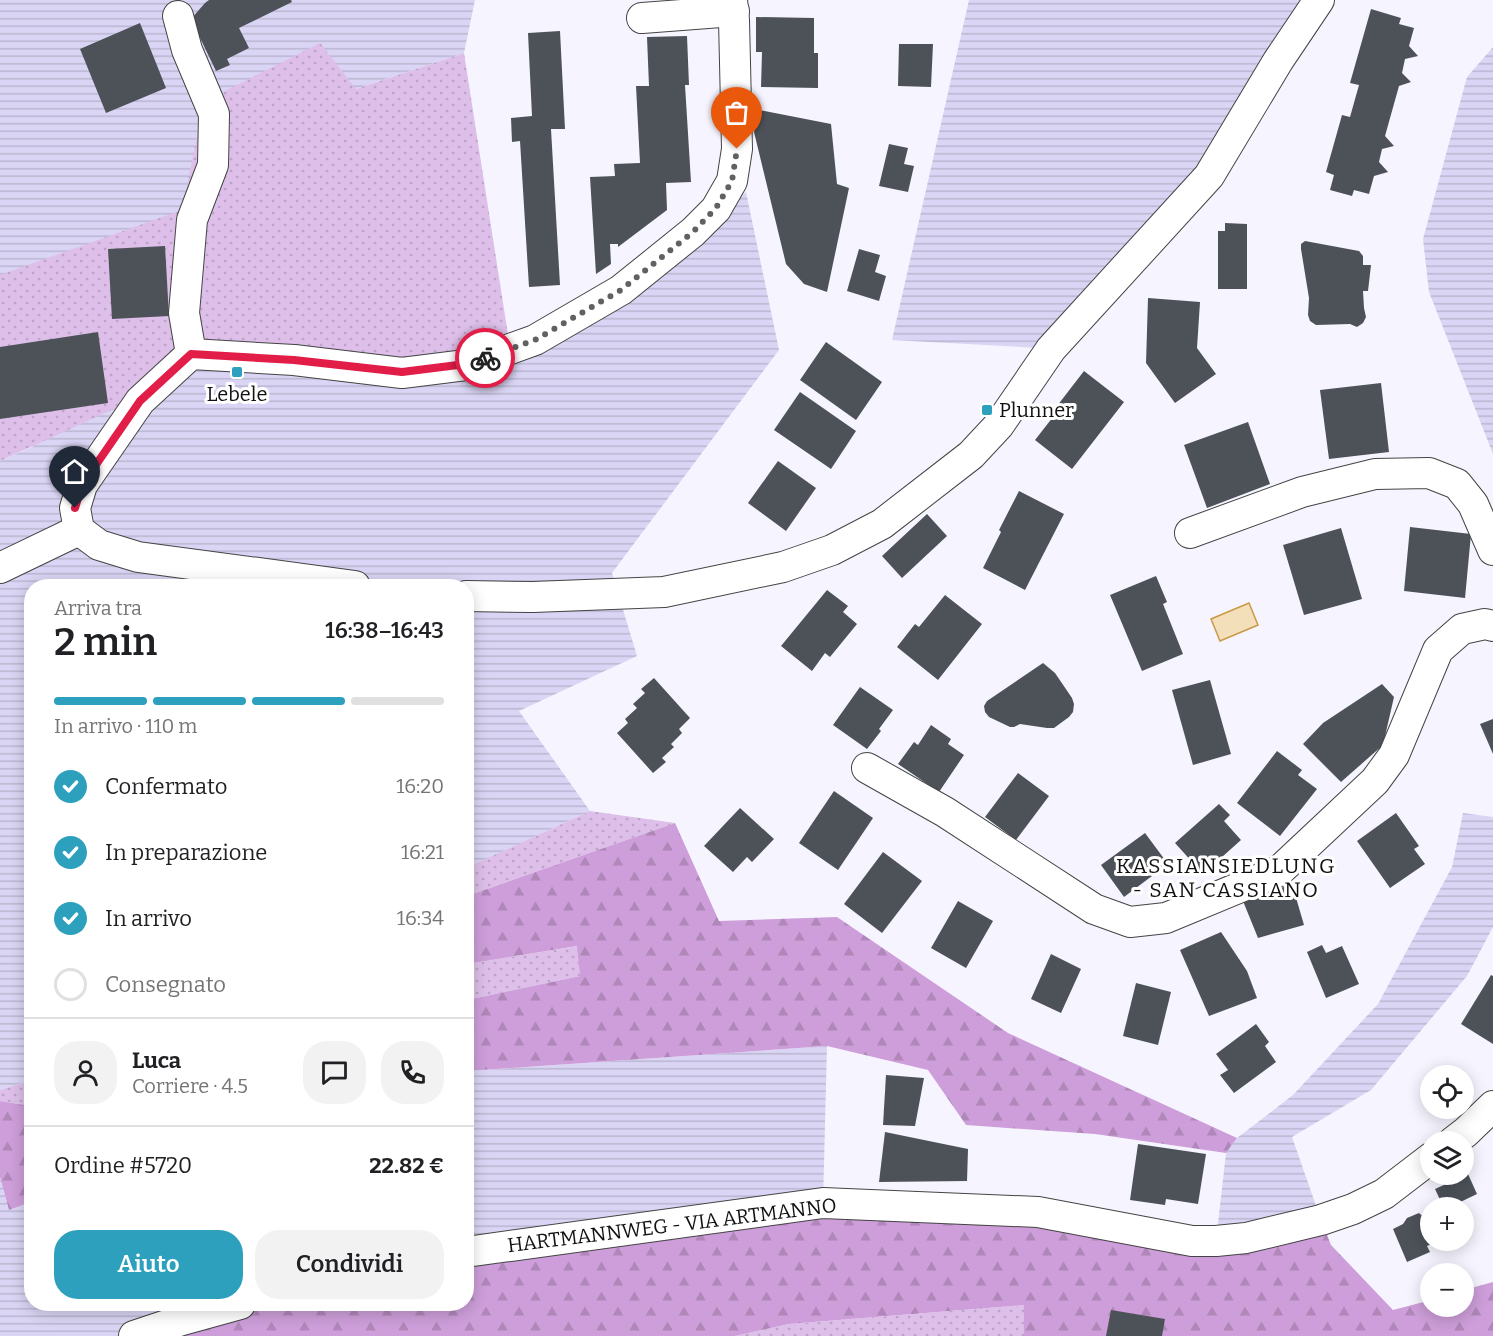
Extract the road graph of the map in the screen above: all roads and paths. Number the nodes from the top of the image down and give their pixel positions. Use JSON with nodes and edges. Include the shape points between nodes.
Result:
{"nodes":[{"id":1,"x":1319,"y":0,"type":"edge"},
{"id":2,"x":733,"y":6,"type":"edge"},
{"id":3,"x":178,"y":16,"type":"dead end"},
{"id":4,"x":642,"y":18,"type":"dead end"},
{"id":5,"x":191,"y":354,"type":"junction"},
{"id":6,"x":80,"y":530,"type":"junction"},
{"id":7,"x":1190,"y":532,"type":"dead end"},
{"id":8,"x":1493,"y":550,"type":"edge"},
{"id":9,"x":0,"y":568,"type":"edge"},
{"id":10,"x":305,"y":579,"type":"edge"},
{"id":11,"x":474,"y":596,"type":"edge"},
{"id":12,"x":1493,"y":626,"type":"edge"},
{"id":13,"x":867,"y":768,"type":"dead end"},
{"id":14,"x":1493,"y":1106,"type":"edge"},
{"id":15,"x":1467,"y":1131,"type":"edge"},
{"id":16,"x":1420,"y":1166,"type":"edge"},
{"id":17,"x":474,"y":1251,"type":"edge"},
{"id":18,"x":215,"y":1311,"type":"edge"},
{"id":19,"x":134,"y":1336,"type":"edge"}],
"edges":[{"from":1,"to":11,"type":"street","via":[[1209,176],[1051,350],[999,425],[971,456],[882,524],[832,550],[783,567],[664,592]]},
{"from":2,"to":4,"type":"street"},
{"from":2,"to":5,"type":"street","via":[[737,149],[732,181],[716,208],[693,232],[621,290],[535,340],[466,364],[402,372]]},
{"from":3,"to":5,"type":"street","via":[[187,50],[214,114],[213,165],[192,220],[184,313]]},
{"from":5,"to":6,"type":"street","via":[[140,401],[82,485],[75,508]]},
{"from":6,"to":9,"type":"street"},
{"from":6,"to":10,"type":"street","via":[[99,545],[138,556]]},
{"from":7,"to":8,"type":"street","via":[[1302,492],[1375,474],[1429,473],[1457,484],[1473,504]]},
{"from":12,"to":13,"type":"street","via":[[1462,629],[1438,650],[1394,755],[1375,781],[1279,871],[1166,918],[1130,922],[1094,909],[945,812]]},
{"from":14,"to":15,"type":"street"},
{"from":16,"to":17,"type":"street","name":"HARTMANNWEG - VIA ARTMANNO","via":[[1384,1194],[1353,1209],[1246,1238],[1216,1241],[1192,1241],[1038,1212],[823,1203]]},
{"from":18,"to":19,"type":"street"}]}
